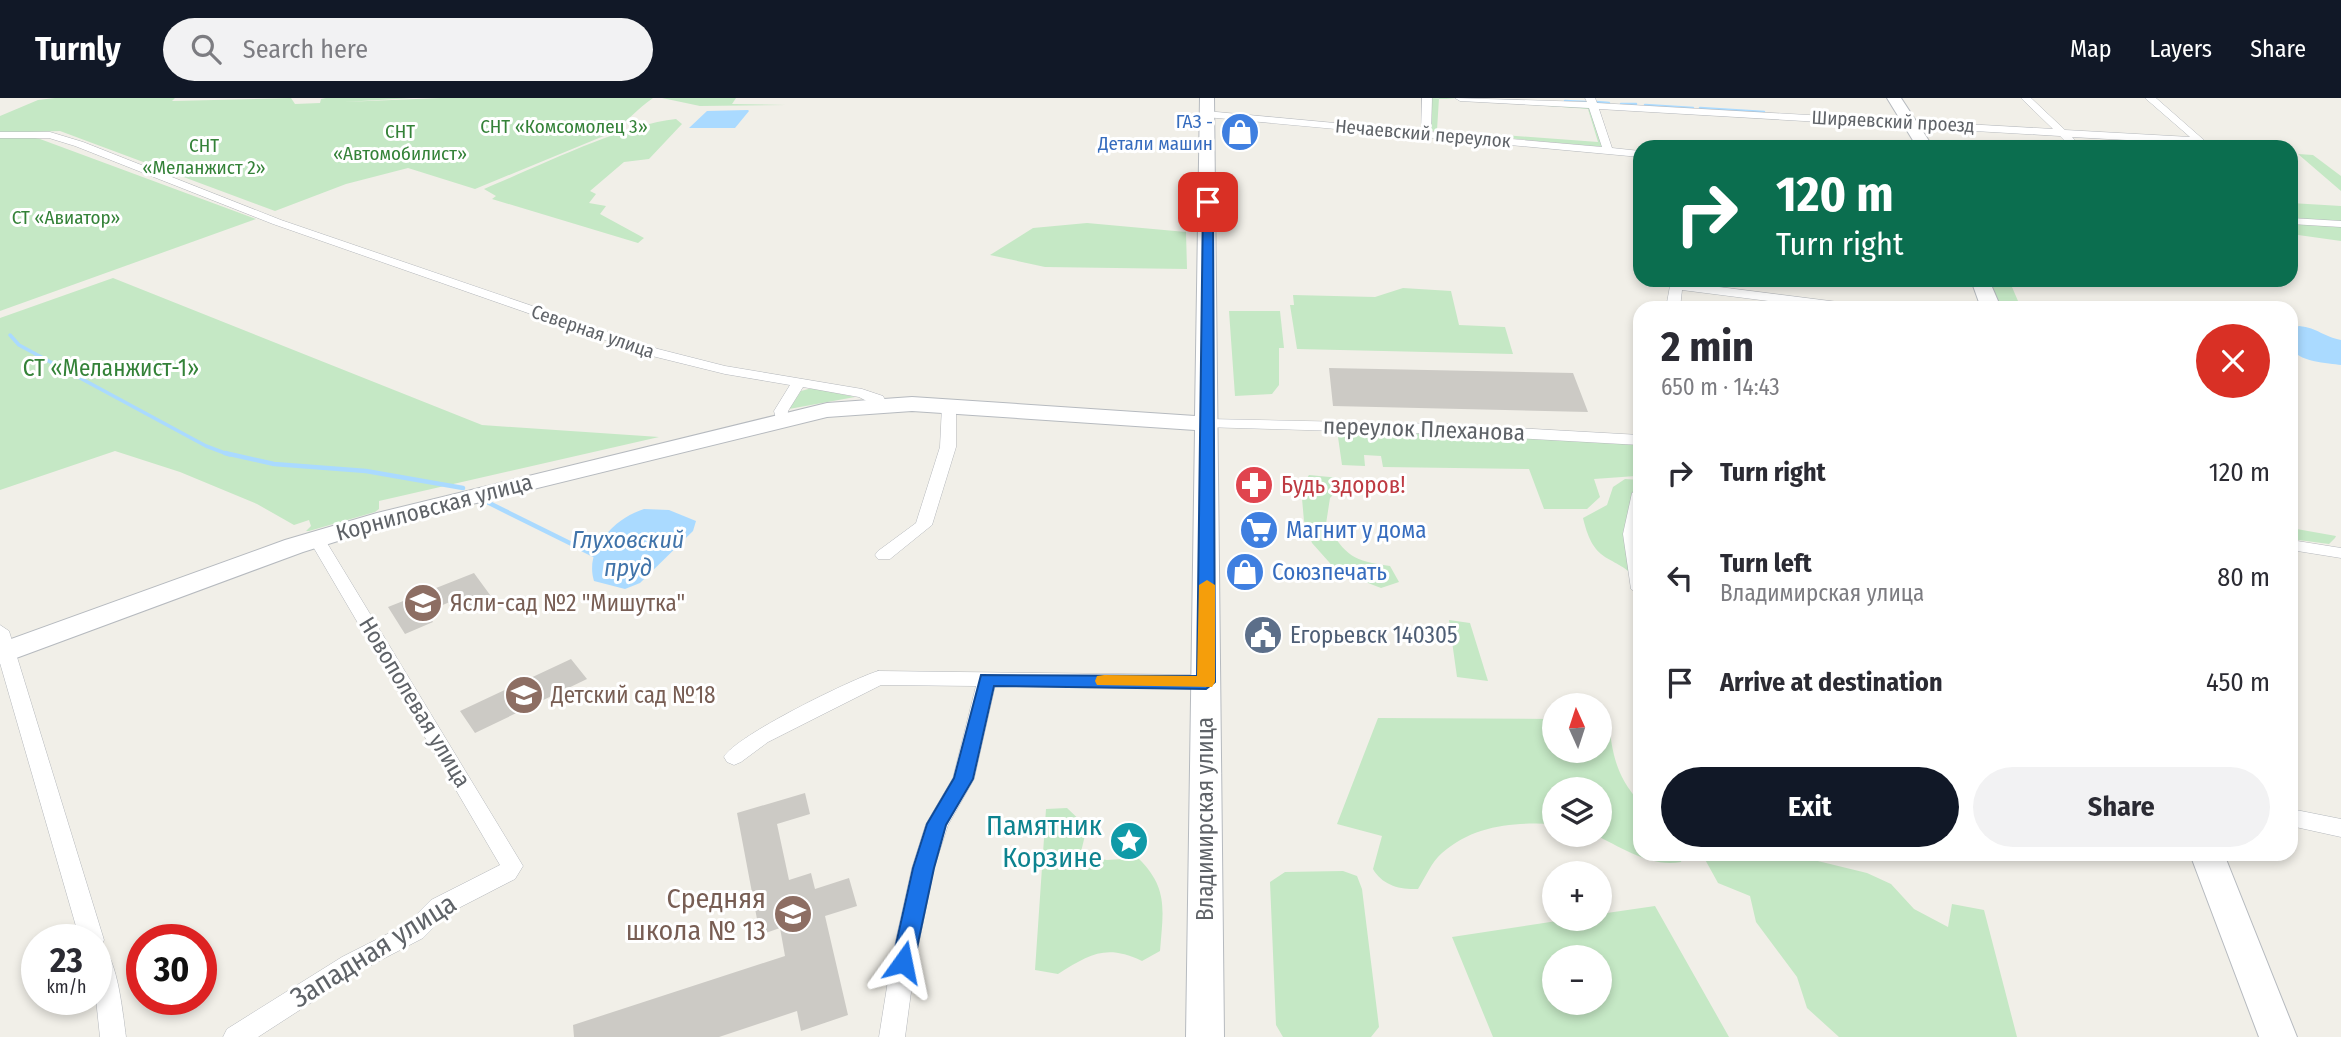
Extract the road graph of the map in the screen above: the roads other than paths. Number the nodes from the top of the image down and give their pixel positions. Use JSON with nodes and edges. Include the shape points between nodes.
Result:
{"nodes":[{"id":1,"x":1427,"y":98,"type":"edge"},
{"id":2,"x":1460,"y":98,"type":"edge"},
{"id":3,"x":1894,"y":98,"type":"edge"},
{"id":4,"x":2026,"y":98,"type":"edge"},
{"id":5,"x":2150,"y":98,"type":"edge"},
{"id":6,"x":1591,"y":101,"type":"edge"},
{"id":7,"x":1207,"y":106,"type":"edge"},
{"id":8,"x":1910,"y":122,"type":"junction"},
{"id":9,"x":2061,"y":132,"type":"junction"},
{"id":10,"x":1426,"y":133,"type":"junction"},
{"id":11,"x":0,"y":135,"type":"edge"},
{"id":12,"x":1921,"y":140,"type":"edge"},
{"id":13,"x":2070,"y":140,"type":"edge"},
{"id":14,"x":2185,"y":140,"type":"edge"},
{"id":15,"x":2199,"y":140,"type":"edge"},
{"id":16,"x":1608,"y":151,"type":"junction"},
{"id":17,"x":1633,"y":153,"type":"edge"},
{"id":18,"x":2298,"y":222,"type":"edge"},
{"id":19,"x":2341,"y":225,"type":"edge"},
{"id":20,"x":1702,"y":287,"type":"edge"},
{"id":21,"x":1803,"y":301,"type":"edge"},
{"id":22,"x":798,"y":383,"type":"junction"},
{"id":23,"x":880,"y":404,"type":"junction"},
{"id":24,"x":949,"y":407,"type":"junction"},
{"id":25,"x":782,"y":419,"type":"junction"},
{"id":26,"x":1208,"y":424,"type":"junction"},
{"id":27,"x":1633,"y":440,"type":"edge"},
{"id":28,"x":1633,"y":525,"type":"edge"},
{"id":29,"x":316,"y":538,"type":"junction"},
{"id":30,"x":1633,"y":546,"type":"edge"},
{"id":31,"x":2298,"y":546,"type":"edge"},
{"id":32,"x":2341,"y":553,"type":"edge"},
{"id":33,"x":884,"y":555,"type":"dead end"},
{"id":34,"x":2,"y":645,"type":"edge"},
{"id":35,"x":987,"y":679,"type":"junction"},
{"id":36,"x":1206,"y":682,"type":"junction"},
{"id":37,"x":734,"y":757,"type":"dead end"},
{"id":38,"x":2298,"y":819,"type":"edge"},
{"id":39,"x":2341,"y":828,"type":"edge"},
{"id":40,"x":2210,"y":861,"type":"edge"},
{"id":41,"x":512,"y":866,"type":"joint"},
{"id":42,"x":87,"y":924,"type":"edge"},
{"id":43,"x":110,"y":1015,"type":"edge"},
{"id":44,"x":113,"y":1037,"type":"edge"},
{"id":45,"x":236,"y":1037,"type":"edge"},
{"id":46,"x":892,"y":1037,"type":"edge"},
{"id":47,"x":1205,"y":1037,"type":"edge"},
{"id":48,"x":2278,"y":1037,"type":"edge"}],
"edges":[{"from":1,"to":10,"type":"street"},
{"from":2,"to":6,"type":"street","name":"Ширяевский проезд"},
{"from":3,"to":8,"type":"street"},
{"from":4,"to":9,"type":"street"},
{"from":5,"to":15,"type":"street","name":"Ширяевский проезд"},
{"from":6,"to":8,"type":"street","name":"Ширяевский проезд"},
{"from":6,"to":16,"type":"street"},
{"from":7,"to":10,"type":"street","name":"Нечаевский переулок"},
{"from":7,"to":26,"type":"street","name":"Владимирская улица"},
{"from":8,"to":9,"type":"street","name":"Ширяевский проезд"},
{"from":8,"to":12,"type":"street"},
{"from":9,"to":13,"type":"street"},
{"from":9,"to":14,"type":"street","name":"Ширяевский проезд"},
{"from":10,"to":16,"type":"street","name":"Нечаевский переулок"},
{"from":11,"to":22,"type":"street","name":"Северная улица","via":[[60,138],[277,222],[653,352]]},
{"from":16,"to":17,"type":"street","name":"Нечаевский переулок"},
{"from":18,"to":19,"type":"street"},
{"from":20,"to":21,"type":"street"},
{"from":22,"to":23,"type":"street","name":"Северная улица","via":[[862,393]]},
{"from":22,"to":25,"type":"street","via":[[781,411]]},
{"from":23,"to":24,"type":"street","name":"Северная улица"},
{"from":23,"to":25,"type":"street","name":"Корниловская улица"},
{"from":24,"to":26,"type":"street","name":"Северная улица"},
{"from":24,"to":33,"type":"street","via":[[948,447],[924,525]]},
{"from":25,"to":29,"type":"street","name":"Корниловская улица"},
{"from":26,"to":27,"type":"street","name":"переулок Плеханова","via":[[1445,429]]},
{"from":26,"to":36,"type":"street","name":"Владимирская улица"},
{"from":28,"to":30,"type":"street"},
{"from":29,"to":34,"type":"street","name":"Корниловская улица"},
{"from":29,"to":41,"type":"street","name":"Новополевая улица"},
{"from":31,"to":32,"type":"street"},
{"from":34,"to":42,"type":"street"},
{"from":35,"to":36,"type":"street"},
{"from":35,"to":37,"type":"street","via":[[878,678],[761,737]]},
{"from":35,"to":46,"type":"street","via":[[963,779],[937,824],[923,868]]},
{"from":36,"to":47,"type":"street","name":"Владимирская улица"},
{"from":38,"to":39,"type":"street"},
{"from":40,"to":48,"type":"street"},
{"from":41,"to":45,"type":"street","name":"Западная улица","via":[[507,873],[439,907],[415,930],[351,964]]},
{"from":43,"to":44,"type":"street"}]}
